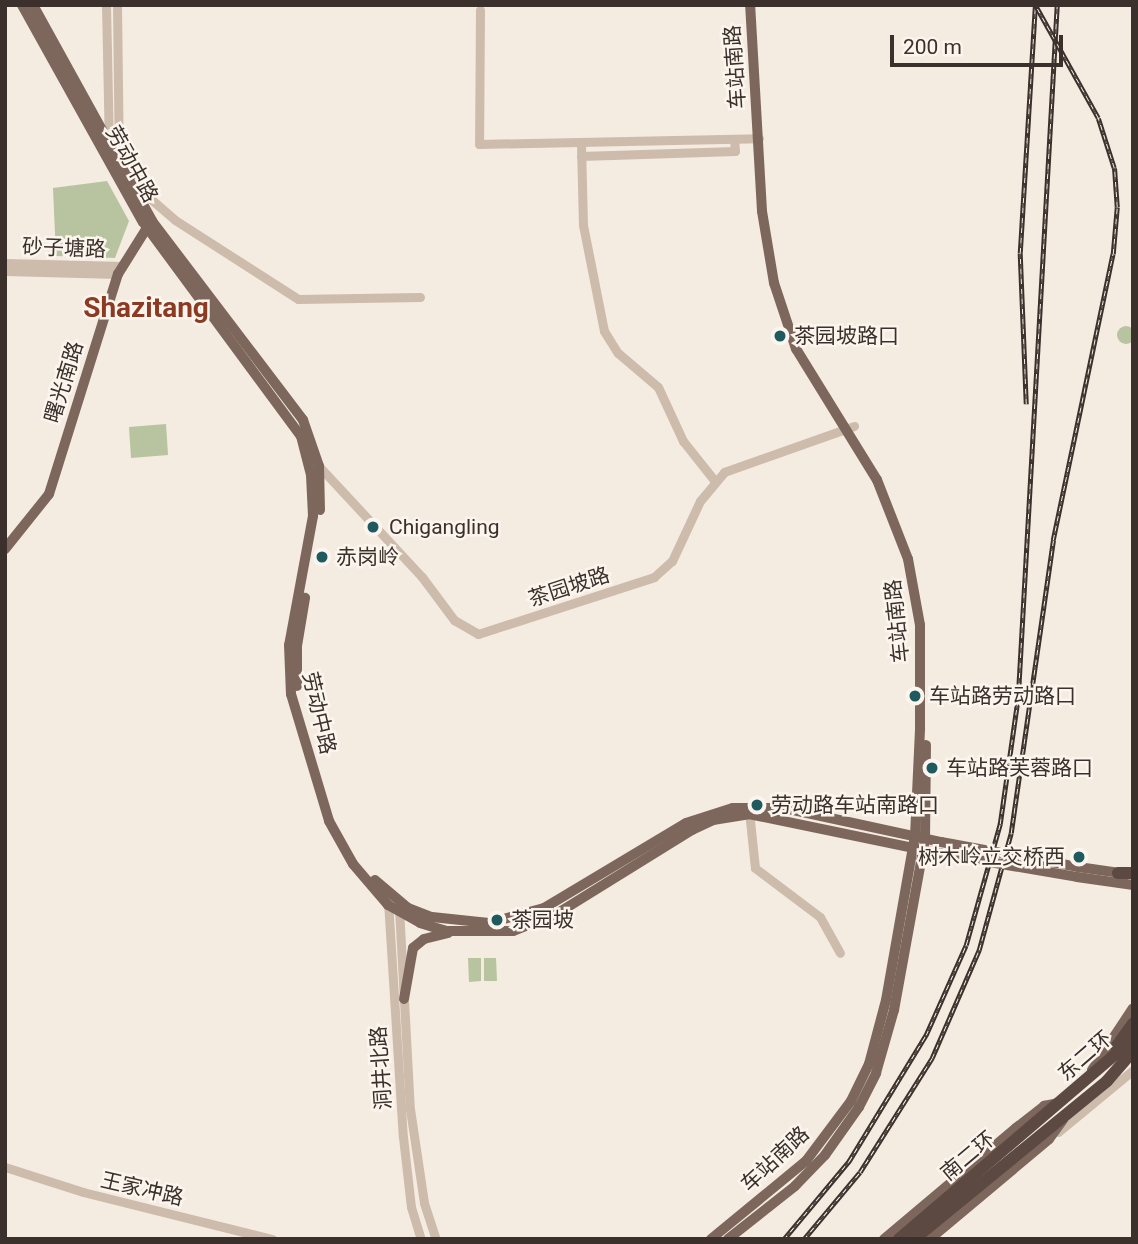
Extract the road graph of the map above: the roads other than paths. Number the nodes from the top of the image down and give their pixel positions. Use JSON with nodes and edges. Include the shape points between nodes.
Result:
{"nodes":[{"id":1,"x":22,"y":5,"type":"edge"},
{"id":2,"x":33,"y":5,"type":"edge"},
{"id":3,"x":106,"y":5,"type":"edge"},
{"id":4,"x":117,"y":5,"type":"edge"},
{"id":5,"x":752,"y":5,"type":"edge"},
{"id":6,"x":480,"y":10,"type":"dead end"},
{"id":7,"x":759,"y":138,"type":"junction"},
{"id":8,"x":734,"y":139,"type":"junction"},
{"id":9,"x":109,"y":143,"type":"junction"},
{"id":10,"x":581,"y":144,"type":"junction"},
{"id":11,"x":581,"y":156,"type":"junction"},
{"id":12,"x":114,"y":161,"type":"junction"},
{"id":13,"x":136,"y":175,"type":"dead end"},
{"id":14,"x":148,"y":221,"type":"junction"},
{"id":15,"x":5,"y":263,"type":"edge"},
{"id":16,"x":117,"y":270,"type":"junction"},
{"id":17,"x":5,"y":271,"type":"edge"},
{"id":18,"x":420,"y":297,"type":"dead end"},
{"id":19,"x":852,"y":427,"type":"junction"},
{"id":20,"x":307,"y":454,"type":"junction"},
{"id":21,"x":319,"y":466,"type":"junction"},
{"id":22,"x":714,"y":480,"type":"junction"},
{"id":23,"x":5,"y":539,"type":"edge"},
{"id":24,"x":5,"y":549,"type":"edge"},
{"id":25,"x":749,"y":810,"type":"junction"},
{"id":26,"x":919,"y":843,"type":"junction"},
{"id":27,"x":1133,"y":873,"type":"edge"},
{"id":28,"x":1119,"y":878,"type":"junction"},
{"id":29,"x":1133,"y":887,"type":"edge"},
{"id":30,"x":910,"y":889,"type":"junction"},
{"id":31,"x":395,"y":906,"type":"junction"},
{"id":32,"x":458,"y":932,"type":"junction"},
{"id":33,"x":840,"y":953,"type":"dead end"},
{"id":34,"x":404,"y":999,"type":"junction"},
{"id":35,"x":1133,"y":1008,"type":"edge"},
{"id":36,"x":1133,"y":1024,"type":"edge"},
{"id":37,"x":1133,"y":1039,"type":"edge"},
{"id":38,"x":1132,"y":1055,"type":"edge"},
{"id":39,"x":1133,"y":1070,"type":"edge"},
{"id":40,"x":1102,"y":1077,"type":"junction"},
{"id":41,"x":1075,"y":1091,"type":"junction"},
{"id":42,"x":1066,"y":1107,"type":"junction"},
{"id":43,"x":1049,"y":1139,"type":"junction"},
{"id":44,"x":5,"y":1167,"type":"edge"},
{"id":45,"x":272,"y":1239,"type":"edge"},
{"id":46,"x":421,"y":1239,"type":"edge"},
{"id":47,"x":436,"y":1239,"type":"edge"},
{"id":48,"x":711,"y":1239,"type":"edge"},
{"id":49,"x":729,"y":1239,"type":"edge"},
{"id":50,"x":884,"y":1239,"type":"edge"},
{"id":51,"x":899,"y":1239,"type":"edge"},
{"id":52,"x":914,"y":1239,"type":"edge"},
{"id":53,"x":930,"y":1239,"type":"edge"}],
"edges":[{"from":1,"to":12,"type":"main road","name":"劳动中路"},
{"from":2,"to":9,"type":"main road","name":"劳动中路"},
{"from":3,"to":9,"type":"street"},
{"from":4,"to":12,"type":"street"},
{"from":5,"to":7,"type":"main road","name":"车站南路"},
{"from":5,"to":19,"type":"main road","name":"车站南路","via":[[767,211],[779,281],[801,345]]},
{"from":6,"to":10,"type":"street","via":[[479,144]]},
{"from":7,"to":8,"type":"street"},
{"from":7,"to":19,"type":"main road","name":"车站南路","via":[[764,229],[783,314],[809,373]]},
{"from":8,"to":10,"type":"street"},
{"from":8,"to":11,"type":"street","via":[[735,151]]},
{"from":9,"to":12,"type":"main road","name":"劳动中路"},
{"from":10,"to":11,"type":"street"},
{"from":11,"to":22,"type":"street","via":[[583,225],[604,331],[618,354],[657,387],[683,441]]},
{"from":12,"to":14,"type":"main road","name":"劳动中路"},
{"from":13,"to":18,"type":"street","via":[[152,200],[175,220],[298,299]]},
{"from":14,"to":16,"type":"main road","name":"曙光南路"},
{"from":14,"to":20,"type":"main road","name":"劳动中路","via":[[296,426]]},
{"from":14,"to":21,"type":"main road","name":"劳动中路","via":[[303,421]]},
{"from":15,"to":16,"type":"street","name":"砂子塘路"},
{"from":16,"to":17,"type":"street","name":"砂子塘路"},
{"from":16,"to":23,"type":"main road","name":"曙光南路","via":[[44,493]]},
{"from":16,"to":24,"type":"main road","name":"曙光南路","via":[[49,494]]},
{"from":19,"to":22,"type":"street","via":[[734,465]]},
{"from":19,"to":26,"type":"main road","name":"车站南路","via":[[901,538],[917,601],[922,654]]},
{"from":20,"to":21,"type":"street","name":"茶园坡路"},
{"from":20,"to":31,"type":"main road","name":"劳动中路","via":[[313,516],[291,635],[291,694],[329,821],[357,868]]},
{"from":21,"to":22,"type":"street","name":"茶园坡路","via":[[422,577],[454,620],[478,635],[653,577],[672,561]]},
{"from":21,"to":31,"type":"main road","name":"劳动中路","via":[[320,515],[297,646],[298,694],[330,807],[362,866],[388,892]]},
{"from":25,"to":26,"type":"main road","name":"劳动中路","via":[[784,808]]},
{"from":25,"to":31,"type":"main road","name":"劳动中路","via":[[686,823],[555,902],[519,917],[460,923]]},
{"from":25,"to":32,"type":"main road","name":"劳动中路","via":[[692,830],[544,920],[500,933]]},
{"from":25,"to":33,"type":"street","via":[[755,868],[820,916]]},
{"from":26,"to":28,"type":"main road","name":"劳动中路","bridge":true},
{"from":26,"to":30,"type":"main road","name":"车站南路"},
{"from":27,"to":28,"type":"highway"},
{"from":28,"to":29,"type":"main road","name":"劳动中路"},
{"from":30,"to":48,"type":"main road","name":"车站南路","via":[[879,1029],[851,1101],[826,1138],[787,1180]]},
{"from":30,"to":49,"type":"main road","name":"车站南路","via":[[889,1033],[859,1107],[795,1186]]},
{"from":31,"to":32,"type":"main road","name":"劳动中路"},
{"from":31,"to":34,"type":"street","name":"洞井北路"},
{"from":31,"to":46,"type":"street","name":"洞井北路","via":[[403,1137],[411,1207]]},
{"from":32,"to":34,"type":"main road","via":[[424,939],[414,948]]},
{"from":34,"to":47,"type":"street","name":"洞井北路","via":[[410,1109],[424,1203]]},
{"from":35,"to":41,"type":"main road"},
{"from":36,"to":40,"type":"highway"},
{"from":37,"to":40,"type":"highway","name":"东二环"},
{"from":38,"to":40,"type":"highway","name":"东二环"},
{"from":39,"to":43,"type":"street"},
{"from":40,"to":41,"type":"highway","name":"东二环"},
{"from":40,"to":42,"type":"highway","name":"东二环"},
{"from":41,"to":42,"type":"highway","name":"东二环"},
{"from":42,"to":43,"type":"main road"},
{"from":42,"to":50,"type":"main road","via":[[1044,1106]]},
{"from":42,"to":51,"type":"highway","name":"南二环"},
{"from":42,"to":52,"type":"highway","name":"南二环"},
{"from":43,"to":53,"type":"main road"},
{"from":44,"to":45,"type":"street","name":"王家冲路","via":[[83,1192]]}]}
